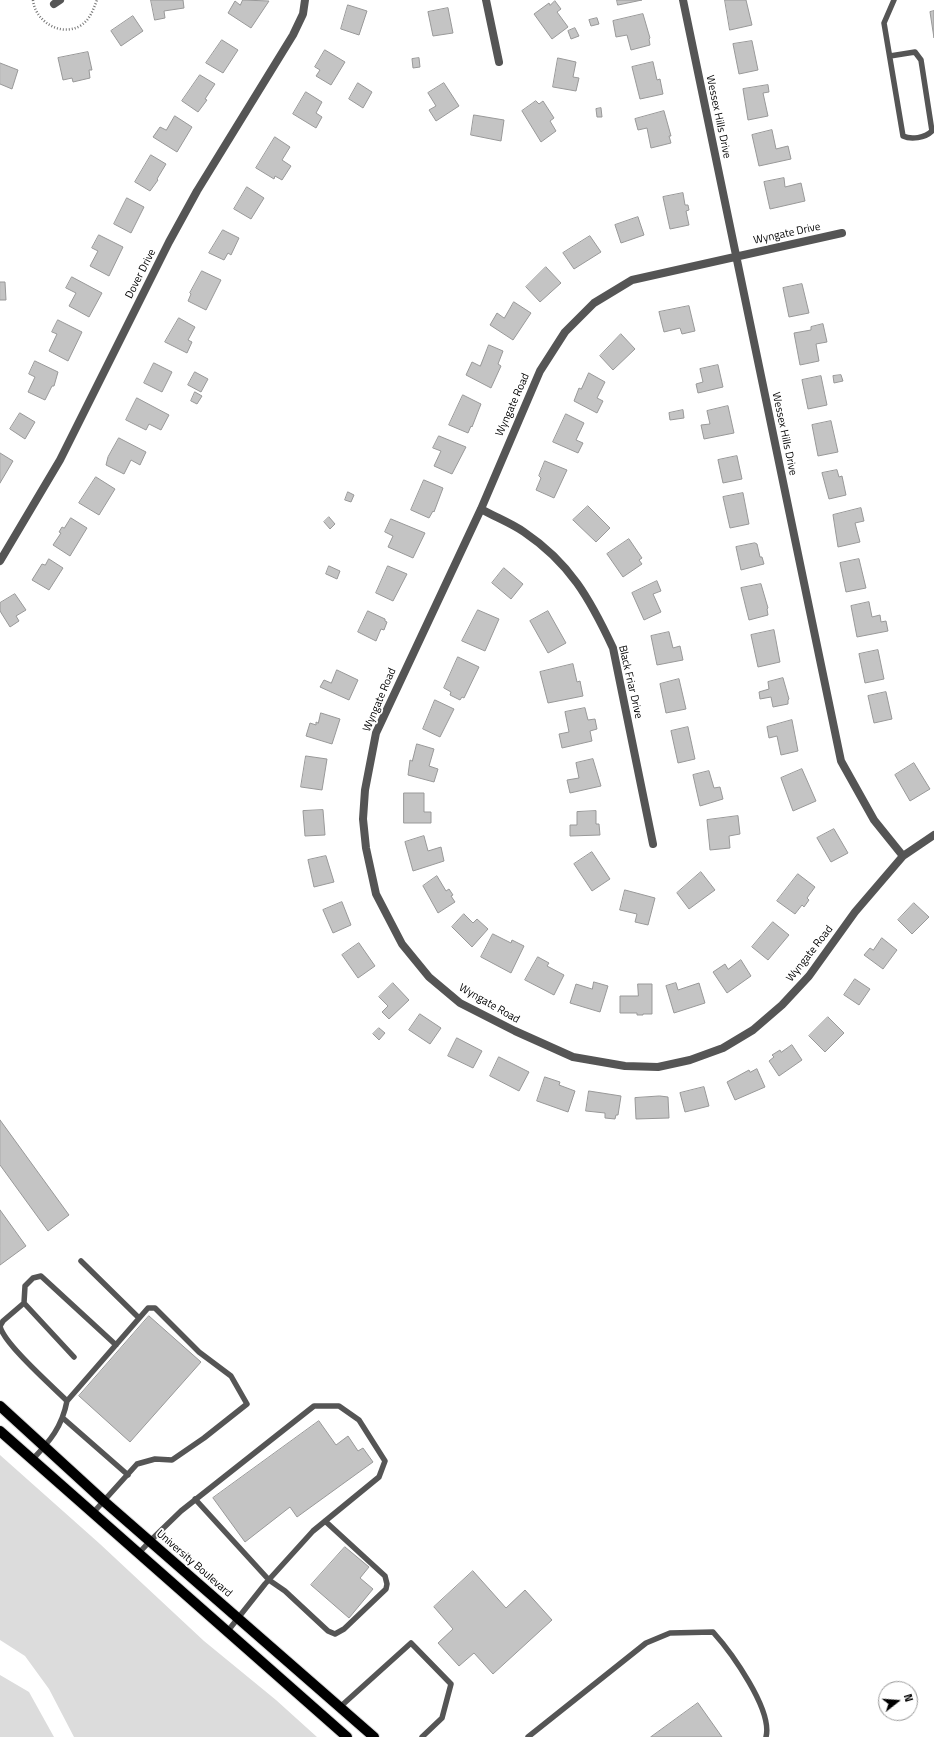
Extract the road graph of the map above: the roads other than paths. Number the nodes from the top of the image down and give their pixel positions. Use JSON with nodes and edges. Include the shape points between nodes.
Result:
{"nodes":[{"id":1,"x":305,"y":0,"type":"edge"},
{"id":2,"x":486,"y":0,"type":"edge"},
{"id":3,"x":683,"y":0,"type":"edge"},
{"id":4,"x":894,"y":0,"type":"edge"},
{"id":5,"x":890,"y":56,"type":"junction"},
{"id":6,"x":499,"y":62,"type":"dead end"},
{"id":7,"x":842,"y":233,"type":"dead end"},
{"id":8,"x":736,"y":257,"type":"junction"},
{"id":9,"x":481,"y":509,"type":"junction"},
{"id":10,"x":0,"y":561,"type":"edge"},
{"id":11,"x":934,"y":835,"type":"edge"},
{"id":12,"x":653,"y":844,"type":"dead end"},
{"id":13,"x":904,"y":856,"type":"junction"},
{"id":14,"x":81,"y":1261,"type":"dead end"},
{"id":15,"x":24,"y":1303,"type":"junction"},
{"id":16,"x":139,"y":1318,"type":"junction"},
{"id":17,"x":0,"y":1326,"type":"edge"},
{"id":18,"x":116,"y":1345,"type":"junction"},
{"id":19,"x":74,"y":1357,"type":"dead end"},
{"id":20,"x":68,"y":1401,"type":"junction"},
{"id":21,"x":0,"y":1406,"type":"edge"},
{"id":22,"x":64,"y":1419,"type":"junction"},
{"id":23,"x":0,"y":1431,"type":"edge"},
{"id":24,"x":45,"y":1447,"type":"junction"},
{"id":25,"x":32,"y":1460,"type":"junction"},
{"id":26,"x":128,"y":1475,"type":"junction"},
{"id":27,"x":195,"y":1499,"type":"junction"},
{"id":28,"x":105,"y":1501,"type":"junction"},
{"id":29,"x":92,"y":1514,"type":"junction"},
{"id":30,"x":325,"y":1521,"type":"junction"},
{"id":31,"x":150,"y":1541,"type":"junction"},
{"id":32,"x":138,"y":1554,"type":"junction"},
{"id":33,"x":269,"y":1580,"type":"junction"},
{"id":34,"x":239,"y":1619,"type":"junction"},
{"id":35,"x":227,"y":1632,"type":"junction"},
{"id":36,"x":340,"y":1707,"type":"junction"},
{"id":37,"x":348,"y":1737,"type":"edge"},
{"id":38,"x":374,"y":1737,"type":"edge"},
{"id":39,"x":422,"y":1737,"type":"edge"},
{"id":40,"x":528,"y":1737,"type":"edge"},
{"id":41,"x":766,"y":1737,"type":"edge"}],
"edges":[{"from":1,"to":10,"type":"street","name":"Dover Drive","via":[[293,35],[197,191],[60,460]]},
{"from":2,"to":6,"type":"street"},
{"from":3,"to":8,"type":"street","name":"Wessex Hills Drive"},
{"from":4,"to":5,"type":"lane","via":[[884,23]]},
{"from":5,"to":5,"type":"lane","via":[[903,136],[908,139],[928,136],[932,131],[920,60],[915,52]]},
{"from":7,"to":8,"type":"street","name":"Wyngate Drive"},
{"from":8,"to":9,"type":"street","name":"Wyngate Road","via":[[632,280],[594,303],[565,332],[540,371]]},
{"from":8,"to":13,"type":"street","name":"Wessex Hills Drive","via":[[841,761],[874,820]]},
{"from":9,"to":12,"type":"street","name":"Black Friar Drive","via":[[524,532],[563,564],[585,593],[604,630],[613,648]]},
{"from":9,"to":13,"type":"street","name":"Wyngate Road","via":[[376,733],[364,790],[366,848],[376,894],[402,944],[429,977],[460,1003],[515,1032],[573,1057],[625,1066],[658,1067],[690,1060],[723,1048],[753,1030],[782,1005],[809,976],[855,912]]},
{"from":11,"to":13,"type":"street","name":"Wyngate Road"},
{"from":14,"to":16,"type":"lane"},
{"from":15,"to":17,"type":"lane"},
{"from":15,"to":18,"type":"lane","via":[[25,1286],[33,1278],[41,1276]]},
{"from":15,"to":19,"type":"lane"},
{"from":16,"to":18,"type":"lane"},
{"from":16,"to":26,"type":"lane","via":[[148,1308],[155,1308],[199,1352],[231,1376],[247,1404],[172,1460],[155,1459],[137,1464]]},
{"from":17,"to":20,"type":"lane","via":[[1,1332],[22,1356]]},
{"from":18,"to":20,"type":"lane"},
{"from":20,"to":22,"type":"lane"},
{"from":21,"to":24,"type":"main road","name":"University Boulevard"},
{"from":22,"to":24,"type":"lane"},
{"from":22,"to":26,"type":"lane"},
{"from":23,"to":25,"type":"main road"},
{"from":24,"to":25,"type":"lane"},
{"from":24,"to":28,"type":"main road","name":"University Boulevard"},
{"from":25,"to":29,"type":"main road"},
{"from":26,"to":28,"type":"lane"},
{"from":27,"to":30,"type":"lane","via":[[314,1406],[339,1406],[359,1420],[385,1461],[379,1477]]},
{"from":27,"to":31,"type":"lane"},
{"from":27,"to":33,"type":"lane"},
{"from":28,"to":29,"type":"lane"},
{"from":28,"to":31,"type":"main road","name":"University Boulevard"},
{"from":29,"to":32,"type":"main road"},
{"from":30,"to":33,"type":"lane"},
{"from":30,"to":33,"type":"lane","via":[[385,1576],[386,1589],[335,1634],[328,1631]]},
{"from":31,"to":32,"type":"lane"},
{"from":31,"to":34,"type":"main road","name":"University Boulevard"},
{"from":32,"to":35,"type":"main road"},
{"from":33,"to":34,"type":"lane"},
{"from":34,"to":35,"type":"lane"},
{"from":34,"to":36,"type":"main road","name":"University Boulevard"},
{"from":35,"to":37,"type":"main road"},
{"from":36,"to":38,"type":"main road","name":"University Boulevard"},
{"from":36,"to":39,"type":"lane","via":[[411,1643],[451,1684],[442,1718]]},
{"from":40,"to":41,"type":"lane","via":[[646,1643],[670,1633],[713,1632],[755,1692],[768,1730]]}]}
